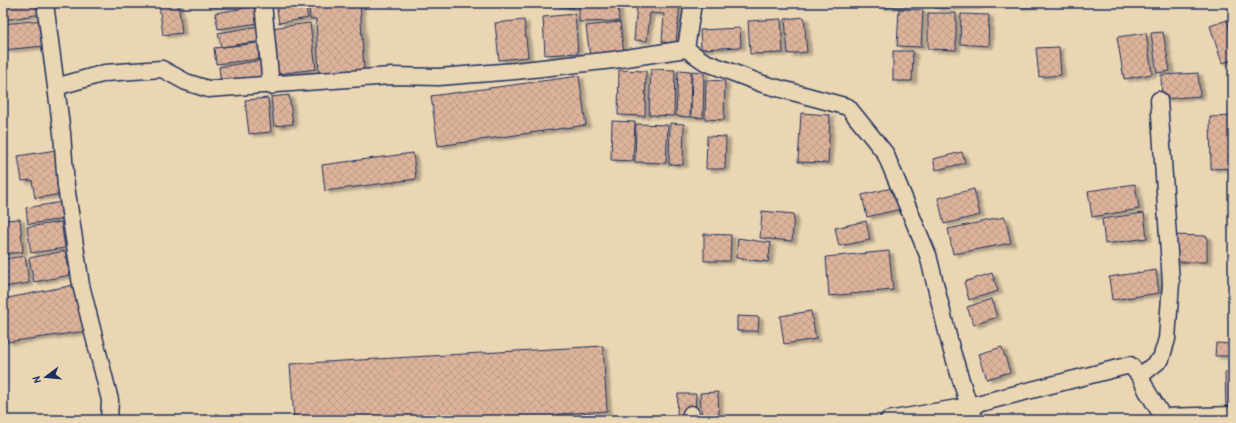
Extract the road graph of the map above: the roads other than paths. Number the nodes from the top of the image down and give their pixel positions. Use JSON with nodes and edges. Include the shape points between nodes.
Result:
{"nodes":[{"id":1,"x":45,"y":3,"type":"edge"},
{"id":2,"x":263,"y":3,"type":"edge"},
{"id":3,"x":693,"y":3,"type":"edge"},
{"id":4,"x":686,"y":49,"type":"junction"},
{"id":5,"x":271,"y":86,"type":"junction"},
{"id":6,"x":56,"y":87,"type":"junction"},
{"id":7,"x":1159,"y":100,"type":"dead end"},
{"id":8,"x":1140,"y":376,"type":"junction"},
{"id":9,"x":971,"y":413,"type":"edge"},
{"id":10,"x":1233,"y":415,"type":"edge"},
{"id":11,"x":109,"y":420,"type":"edge"},
{"id":12,"x":888,"y":420,"type":"edge"}],
"edges":[{"from":1,"to":6,"type":"street"},
{"from":2,"to":5,"type":"street"},
{"from":3,"to":4,"type":"street"},
{"from":4,"to":5,"type":"street","via":[[515,71],[438,77],[391,76]]},
{"from":4,"to":9,"type":"street","via":[[705,62],[763,84],[848,107],[885,153],[928,255],[951,348]]},
{"from":5,"to":6,"type":"street","via":[[208,89],[186,82],[162,69],[105,73]]},
{"from":6,"to":11,"type":"street","via":[[66,186],[81,285],[110,400]]},
{"from":7,"to":8,"type":"street","via":[[1171,283],[1167,339],[1160,359]]},
{"from":8,"to":9,"type":"street","via":[[1130,365]]},
{"from":8,"to":10,"type":"street","via":[[1163,417]]},
{"from":9,"to":12,"type":"street"}]}
